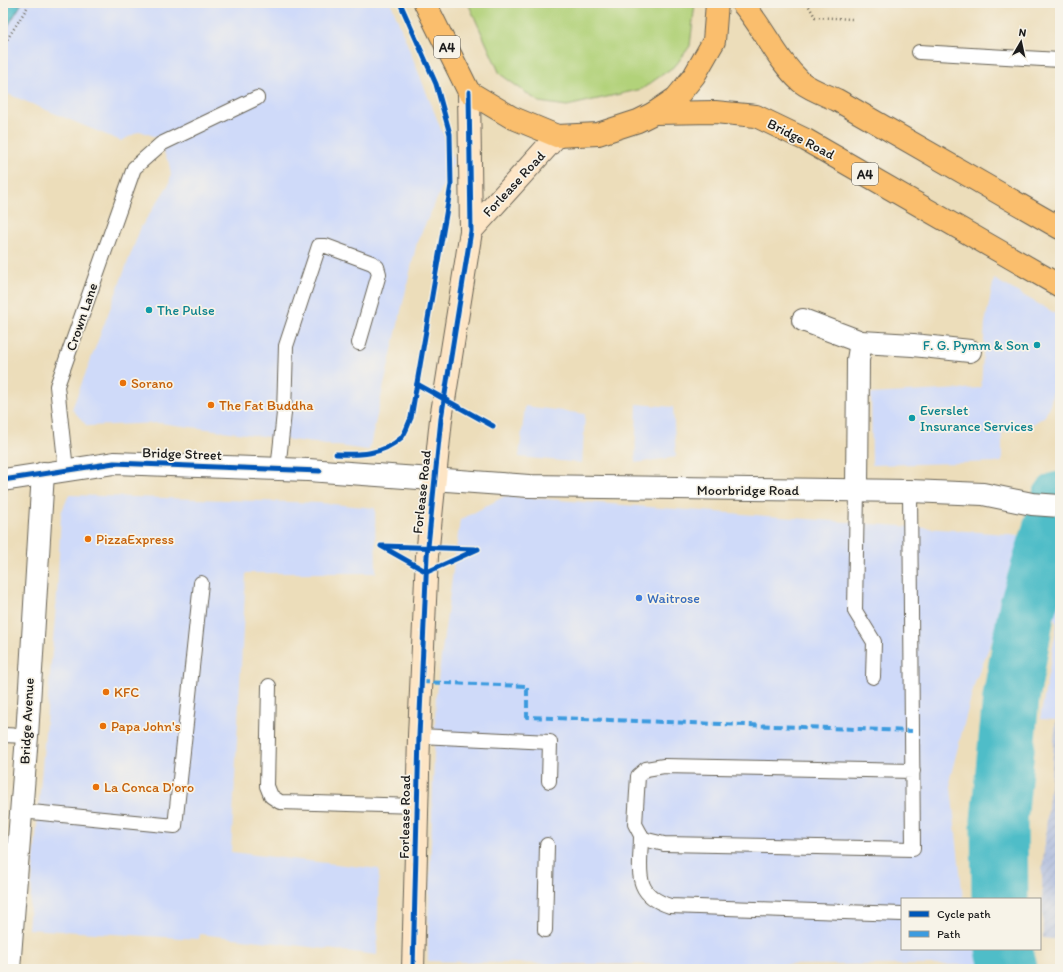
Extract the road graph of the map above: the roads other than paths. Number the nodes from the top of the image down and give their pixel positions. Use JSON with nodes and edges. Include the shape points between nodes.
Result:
{"nodes":[{"id":1,"x":425,"y":3,"type":"edge"},
{"id":2,"x":717,"y":3,"type":"edge"},
{"id":3,"x":742,"y":3,"type":"edge"},
{"id":4,"x":919,"y":52,"type":"dead end"},
{"id":5,"x":1060,"y":60,"type":"edge"},
{"id":6,"x":469,"y":92,"type":"junction"},
{"id":7,"x":257,"y":98,"type":"dead end"},
{"id":8,"x":654,"y":113,"type":"junction"},
{"id":9,"x":557,"y":136,"type":"junction"},
{"id":10,"x":1060,"y":228,"type":"edge"},
{"id":11,"x":470,"y":231,"type":"junction"},
{"id":12,"x":1060,"y":286,"type":"edge"},
{"id":13,"x":803,"y":320,"type":"dead end"},
{"id":14,"x":861,"y":342,"type":"junction"},
{"id":15,"x":359,"y":344,"type":"dead end"},
{"id":16,"x":970,"y":351,"type":"dead end"},
{"id":17,"x":66,"y":470,"type":"junction"},
{"id":18,"x":278,"y":470,"type":"junction"},
{"id":19,"x":43,"y":473,"type":"junction"},
{"id":20,"x":3,"y":480,"type":"edge"},
{"id":21,"x":435,"y":480,"type":"junction"},
{"id":22,"x":857,"y":490,"type":"junction"},
{"id":23,"x":910,"y":491,"type":"junction"},
{"id":24,"x":1060,"y":506,"type":"edge"},
{"id":25,"x":201,"y":583,"type":"dead end"},
{"id":26,"x":873,"y":677,"type":"dead end"},
{"id":27,"x":269,"y":686,"type":"dead end"},
{"id":28,"x":3,"y":735,"type":"edge"},
{"id":29,"x":27,"y":736,"type":"junction"},
{"id":30,"x":419,"y":736,"type":"junction"},
{"id":31,"x":913,"y":771,"type":"junction"},
{"id":32,"x":549,"y":781,"type":"dead end"},
{"id":33,"x":417,"y":806,"type":"junction"},
{"id":34,"x":21,"y":811,"type":"junction"},
{"id":35,"x":641,"y":835,"type":"junction"},
{"id":36,"x":547,"y":845,"type":"dead end"},
{"id":37,"x":901,"y":914,"type":"edge"},
{"id":38,"x":8,"y":919,"type":"edge"},
{"id":39,"x":545,"y":930,"type":"dead end"},
{"id":40,"x":9,"y":969,"type":"edge"},
{"id":41,"x":413,"y":969,"type":"edge"}],
"edges":[{"from":1,"to":6,"type":"main road","number":"A4"},
{"from":2,"to":8,"type":"main road","number":"A4","via":[[714,41],[694,76],[676,98]]},
{"from":3,"to":10,"type":"main road","via":[[779,58],[802,83],[837,100]]},
{"from":4,"to":5,"type":"lane"},
{"from":6,"to":9,"type":"main road","number":"A4","via":[[510,117]]},
{"from":6,"to":11,"type":"street","name":"Forlease Road"},
{"from":7,"to":17,"type":"lane","name":"Crown Lane","via":[[161,144],[134,168],[57,386]]},
{"from":8,"to":9,"type":"main road","number":"A4","via":[[598,134]]},
{"from":8,"to":12,"type":"main road","name":"Bridge Road","number":"A4","via":[[714,112],[756,116],[806,140]]},
{"from":9,"to":11,"type":"street","name":"Forlease Road"},
{"from":11,"to":21,"type":"street","name":"Forlease Road","via":[[441,419]]},
{"from":13,"to":14,"type":"street"},
{"from":14,"to":16,"type":"street","via":[[913,344]]},
{"from":14,"to":22,"type":"street","via":[[858,360]]},
{"from":15,"to":18,"type":"lane","via":[[379,274],[377,267],[372,263],[319,246],[286,346],[284,413]]},
{"from":17,"to":18,"type":"street","name":"Bridge Street","via":[[114,463]]},
{"from":17,"to":19,"type":"street","name":"Bridge Street"},
{"from":18,"to":21,"type":"street","name":"Bridge Street"},
{"from":19,"to":20,"type":"street","name":"Bridge Street"},
{"from":19,"to":29,"type":"street","name":"Bridge Avenue"},
{"from":21,"to":22,"type":"street","name":"Moorbridge Road","via":[[529,486]]},
{"from":21,"to":30,"type":"street","name":"Forlease Road","via":[[427,556]]},
{"from":22,"to":23,"type":"street","name":"Moorbridge Road"},
{"from":22,"to":26,"type":"lane","via":[[855,611],[874,642]]},
{"from":23,"to":24,"type":"street","name":"Moorbridge Road","via":[[983,494],[1032,504]]},
{"from":23,"to":31,"type":"lane"},
{"from":25,"to":34,"type":"lane","via":[[175,826]]},
{"from":27,"to":33,"type":"lane","via":[[267,786],[271,796],[280,802]]},
{"from":28,"to":29,"type":"lane"},
{"from":29,"to":34,"type":"street","name":"Bridge Avenue"},
{"from":30,"to":32,"type":"lane","via":[[550,742]]},
{"from":30,"to":33,"type":"street","name":"Forlease Road"},
{"from":31,"to":35,"type":"lane","via":[[664,766],[646,769],[638,776],[635,824]]},
{"from":31,"to":35,"type":"lane","via":[[913,849],[664,844],[643,839]]},
{"from":33,"to":41,"type":"street","name":"Forlease Road"},
{"from":34,"to":38,"type":"street","name":"Bridge Avenue"},
{"from":35,"to":37,"type":"lane","via":[[640,884],[656,902],[670,906]]},
{"from":36,"to":39,"type":"lane"},
{"from":38,"to":40,"type":"street","name":"Bridge Avenue"}]}
